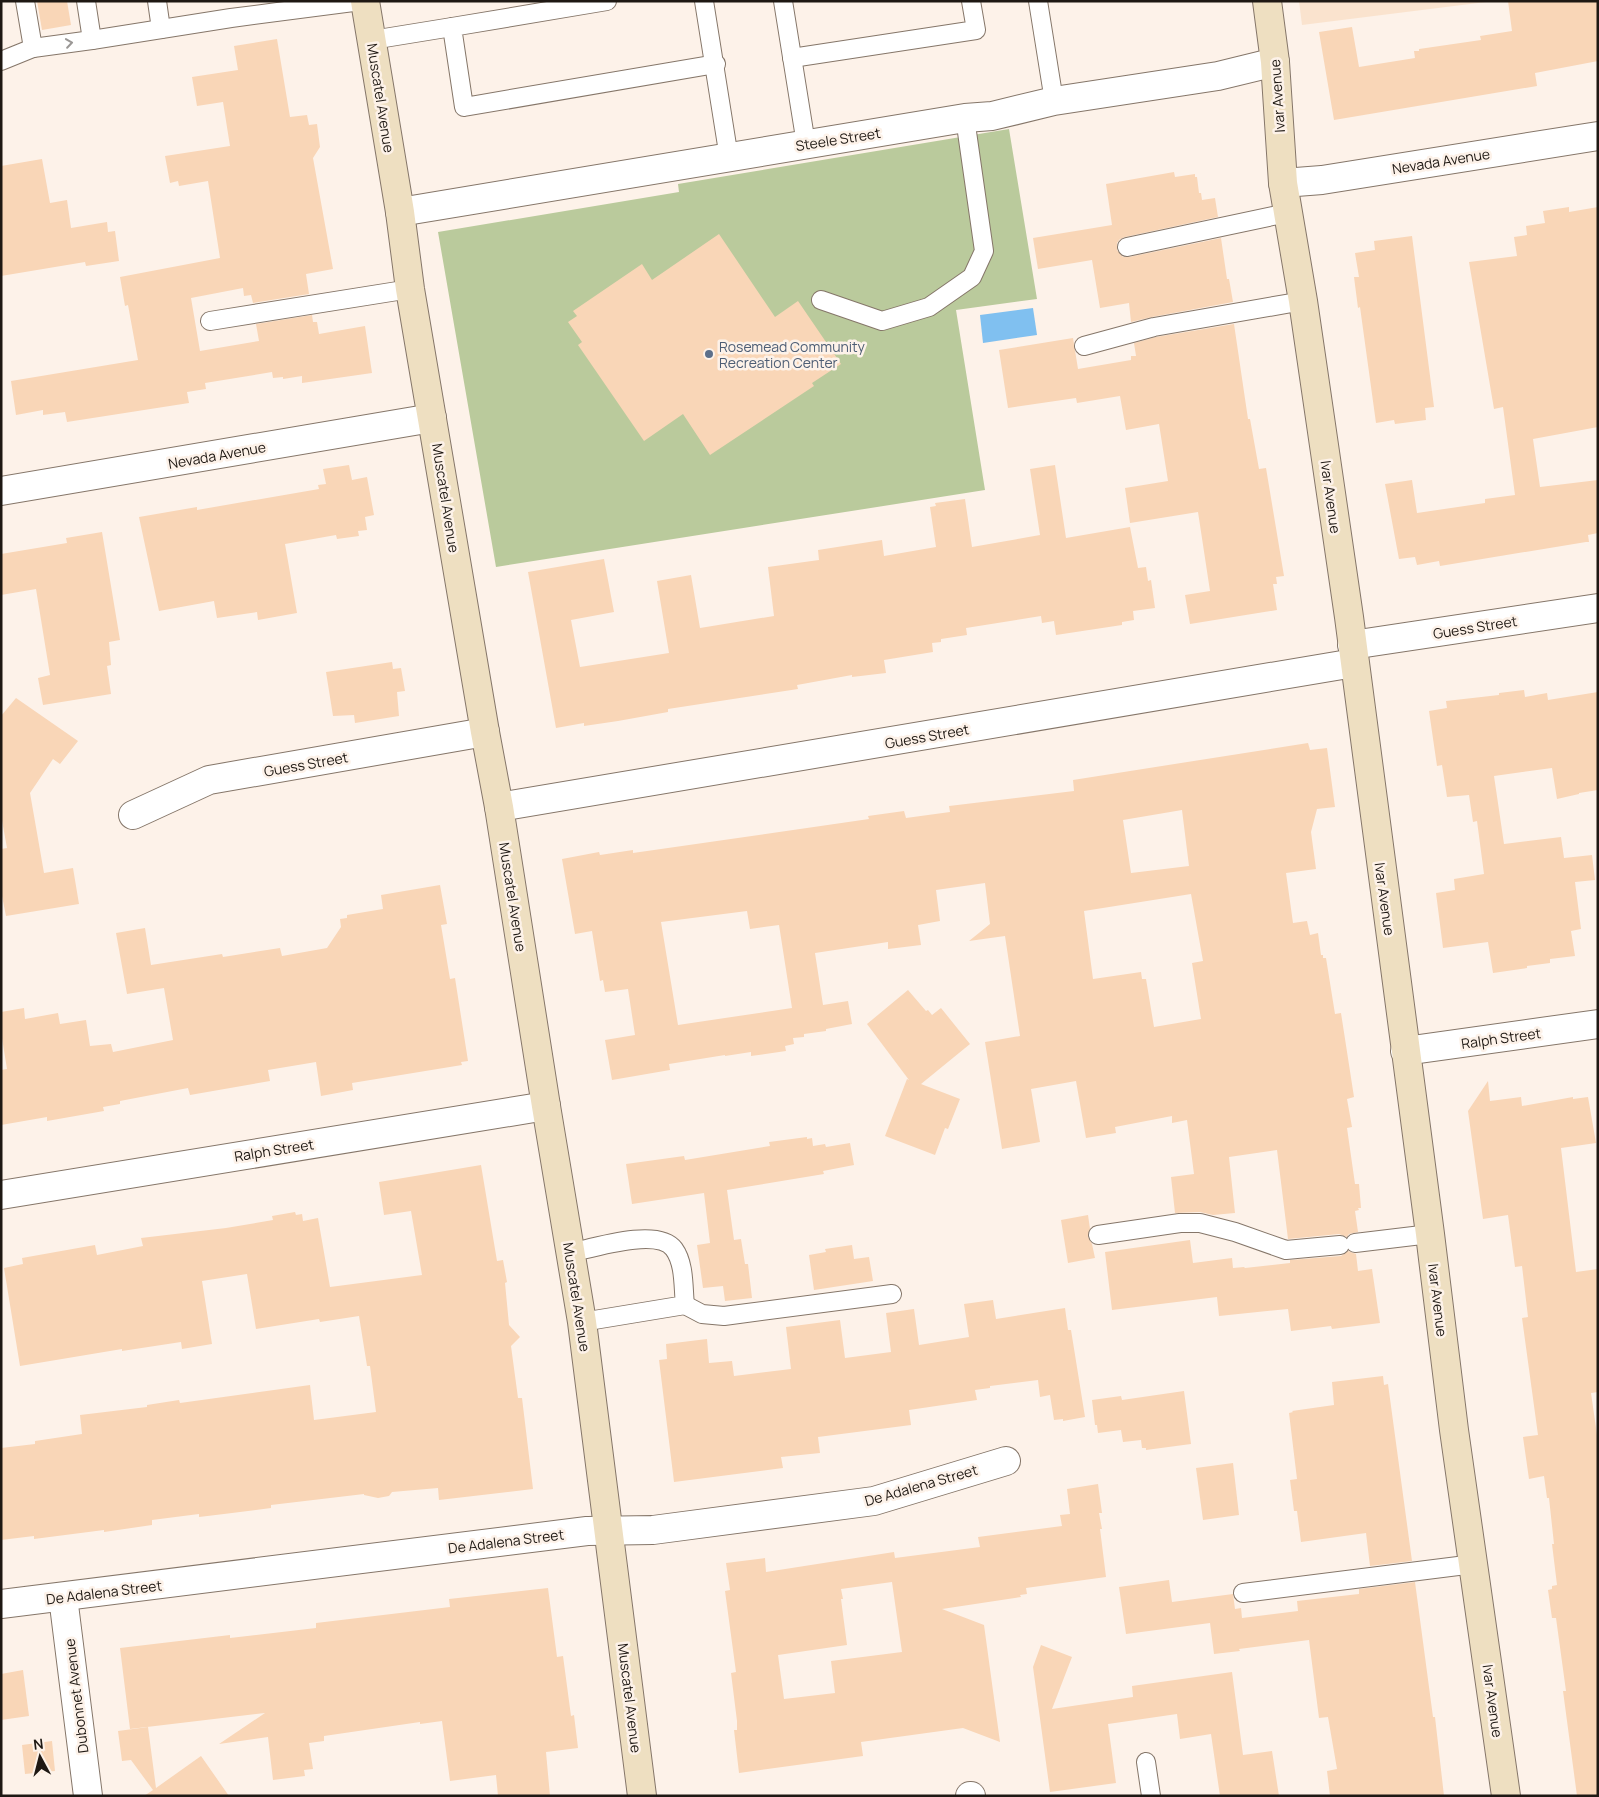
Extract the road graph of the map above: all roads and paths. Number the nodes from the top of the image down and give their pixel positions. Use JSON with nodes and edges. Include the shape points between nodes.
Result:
{"nodes":[{"id":1,"x":25,"y":1,"type":"edge"},
{"id":2,"x":86,"y":1,"type":"edge"},
{"id":3,"x":157,"y":1,"type":"edge"},
{"id":4,"x":361,"y":1,"type":"edge"},
{"id":5,"x":365,"y":1,"type":"edge"},
{"id":6,"x":607,"y":1,"type":"edge"},
{"id":7,"x":704,"y":1,"type":"edge"},
{"id":8,"x":783,"y":1,"type":"edge"},
{"id":9,"x":971,"y":1,"type":"edge"},
{"id":10,"x":1038,"y":1,"type":"edge"},
{"id":11,"x":1267,"y":1,"type":"edge"},
{"id":12,"x":230,"y":10,"type":"edge"},
{"id":13,"x":452,"y":26,"type":"junction"},
{"id":14,"x":161,"y":29,"type":"junction"},
{"id":15,"x":92,"y":40,"type":"junction"},
{"id":16,"x":372,"y":40,"type":"junction"},
{"id":17,"x":33,"y":48,"type":"junction"},
{"id":18,"x":792,"y":58,"type":"junction"},
{"id":19,"x":1,"y":61,"type":"edge"},
{"id":20,"x":1275,"y":62,"type":"junction"},
{"id":21,"x":716,"y":64,"type":"junction"},
{"id":22,"x":1054,"y":101,"type":"junction"},
{"id":23,"x":965,"y":118,"type":"junction"},
{"id":24,"x":1598,"y":136,"type":"edge"},
{"id":25,"x":806,"y":144,"type":"junction"},
{"id":26,"x":729,"y":158,"type":"junction"},
{"id":27,"x":1283,"y":183,"type":"junction"},
{"id":28,"x":400,"y":212,"type":"junction"},
{"id":29,"x":1287,"y":213,"type":"junction"},
{"id":30,"x":1127,"y":247,"type":"dead end"},
{"id":31,"x":410,"y":289,"type":"junction"},
{"id":32,"x":821,"y":300,"type":"dead end"},
{"id":33,"x":1303,"y":302,"type":"junction"},
{"id":34,"x":210,"y":321,"type":"dead end"},
{"id":35,"x":1084,"y":346,"type":"dead end"},
{"id":36,"x":432,"y":418,"type":"junction"},
{"id":37,"x":1,"y":491,"type":"edge"},
{"id":38,"x":1598,"y":608,"type":"edge"},
{"id":39,"x":1353,"y":654,"type":"junction"},
{"id":40,"x":485,"y":732,"type":"junction"},
{"id":41,"x":499,"y":808,"type":"junction"},
{"id":42,"x":133,"y":815,"type":"dead end"},
{"id":43,"x":1598,"y":1024,"type":"edge"},
{"id":44,"x":1405,"y":1051,"type":"junction"},
{"id":45,"x":546,"y":1106,"type":"junction"},
{"id":46,"x":1,"y":1195,"type":"edge"},
{"id":47,"x":1430,"y":1234,"type":"junction"},
{"id":48,"x":1098,"y":1236,"type":"dead end"},
{"id":49,"x":570,"y":1253,"type":"junction"},
{"id":50,"x":892,"y":1294,"type":"dead end"},
{"id":51,"x":684,"y":1305,"type":"junction"},
{"id":52,"x":582,"y":1322,"type":"junction"},
{"id":53,"x":1006,"y":1461,"type":"dead end"},
{"id":54,"x":609,"y":1532,"type":"junction"},
{"id":55,"x":1474,"y":1564,"type":"junction"},
{"id":56,"x":1244,"y":1593,"type":"dead end"},
{"id":57,"x":63,"y":1597,"type":"junction"},
{"id":58,"x":1,"y":1604,"type":"edge"},
{"id":59,"x":1146,"y":1762,"type":"dead end"},
{"id":60,"x":88,"y":1796,"type":"edge"},
{"id":61,"x":642,"y":1796,"type":"edge"},
{"id":62,"x":1151,"y":1796,"type":"edge"},
{"id":63,"x":1506,"y":1796,"type":"edge"}],
"edges":[{"from":1,"to":17,"type":"lane"},
{"from":2,"to":15,"type":"lane"},
{"from":3,"to":14,"type":"lane"},
{"from":4,"to":12,"type":"lane"},
{"from":5,"to":16,"type":"street","name":"Muscatel Avenue"},
{"from":6,"to":13,"type":"lane"},
{"from":7,"to":21,"type":"lane"},
{"from":8,"to":18,"type":"lane"},
{"from":9,"to":18,"type":"lane","via":[[976,30]]},
{"from":10,"to":22,"type":"lane"},
{"from":11,"to":20,"type":"street","name":"Ivar Avenue"},
{"from":12,"to":14,"type":"lane"},
{"from":13,"to":16,"type":"lane"},
{"from":13,"to":21,"type":"lane","via":[[464,107]]},
{"from":14,"to":15,"type":"lane"},
{"from":17,"to":15,"type":"lane","one_way":true},
{"from":16,"to":28,"type":"street","name":"Muscatel Avenue"},
{"from":17,"to":19,"type":"lane"},
{"from":18,"to":25,"type":"lane"},
{"from":20,"to":22,"type":"street","name":"Steele Street","via":[[1218,76]]},
{"from":20,"to":27,"type":"street","name":"Ivar Avenue"},
{"from":21,"to":26,"type":"lane"},
{"from":22,"to":23,"type":"street","name":"Steele Street","via":[[992,116]]},
{"from":23,"to":25,"type":"street","name":"Steele Street"},
{"from":23,"to":32,"type":"lane","via":[[984,251],[972,277],[929,308],[882,321]]},
{"from":24,"to":27,"type":"street","name":"Nevada Avenue","via":[[1322,180]]},
{"from":25,"to":26,"type":"street","name":"Steele Street"},
{"from":26,"to":28,"type":"street","name":"Steele Street"},
{"from":27,"to":29,"type":"street","name":"Ivar Avenue"},
{"from":28,"to":31,"type":"street","name":"Muscatel Avenue"},
{"from":29,"to":30,"type":"lane"},
{"from":29,"to":33,"type":"street","name":"Ivar Avenue"},
{"from":31,"to":34,"type":"lane"},
{"from":31,"to":36,"type":"street","name":"Muscatel Avenue"},
{"from":33,"to":35,"type":"lane","via":[[1154,327]]},
{"from":33,"to":39,"type":"street","name":"Ivar Avenue"},
{"from":36,"to":37,"type":"street","name":"Nevada Avenue"},
{"from":36,"to":40,"type":"street","name":"Muscatel Avenue"},
{"from":38,"to":39,"type":"street","name":"Guess Street"},
{"from":39,"to":41,"type":"street","name":"Guess Street"},
{"from":39,"to":44,"type":"street","name":"Ivar Avenue"},
{"from":40,"to":41,"type":"street","name":"Muscatel Avenue"},
{"from":40,"to":42,"type":"street","name":"Guess Street","via":[[208,780]]},
{"from":41,"to":45,"type":"street","name":"Muscatel Avenue"},
{"from":43,"to":44,"type":"street","name":"Ralph Street"},
{"from":44,"to":47,"type":"street","name":"Ivar Avenue"},
{"from":45,"to":46,"type":"street","name":"Ralph Street"},
{"from":45,"to":49,"type":"street","name":"Muscatel Avenue"},
{"from":47,"to":48,"type":"lane","via":[[1286,1250],[1200,1222]]},
{"from":47,"to":55,"type":"street","name":"Ivar Avenue"},
{"from":49,"to":51,"type":"lane","via":[[633,1239],[656,1239],[673,1247],[680,1262]]},
{"from":49,"to":52,"type":"street","name":"Muscatel Avenue"},
{"from":50,"to":51,"type":"lane","via":[[724,1316],[702,1314]]},
{"from":51,"to":52,"type":"lane"},
{"from":52,"to":54,"type":"street","name":"Muscatel Avenue"},
{"from":53,"to":54,"type":"street","name":"De Adalena Street","via":[[874,1501],[653,1530]]},
{"from":54,"to":57,"type":"street","name":"De Adalena Street","via":[[586,1531]]},
{"from":54,"to":61,"type":"street","name":"Muscatel Avenue"},
{"from":55,"to":56,"type":"lane"},
{"from":55,"to":63,"type":"street","name":"Ivar Avenue"},
{"from":57,"to":58,"type":"street","name":"De Adalena Street"},
{"from":57,"to":60,"type":"street","name":"Dubonnet Avenue"},
{"from":59,"to":62,"type":"lane"}]}
